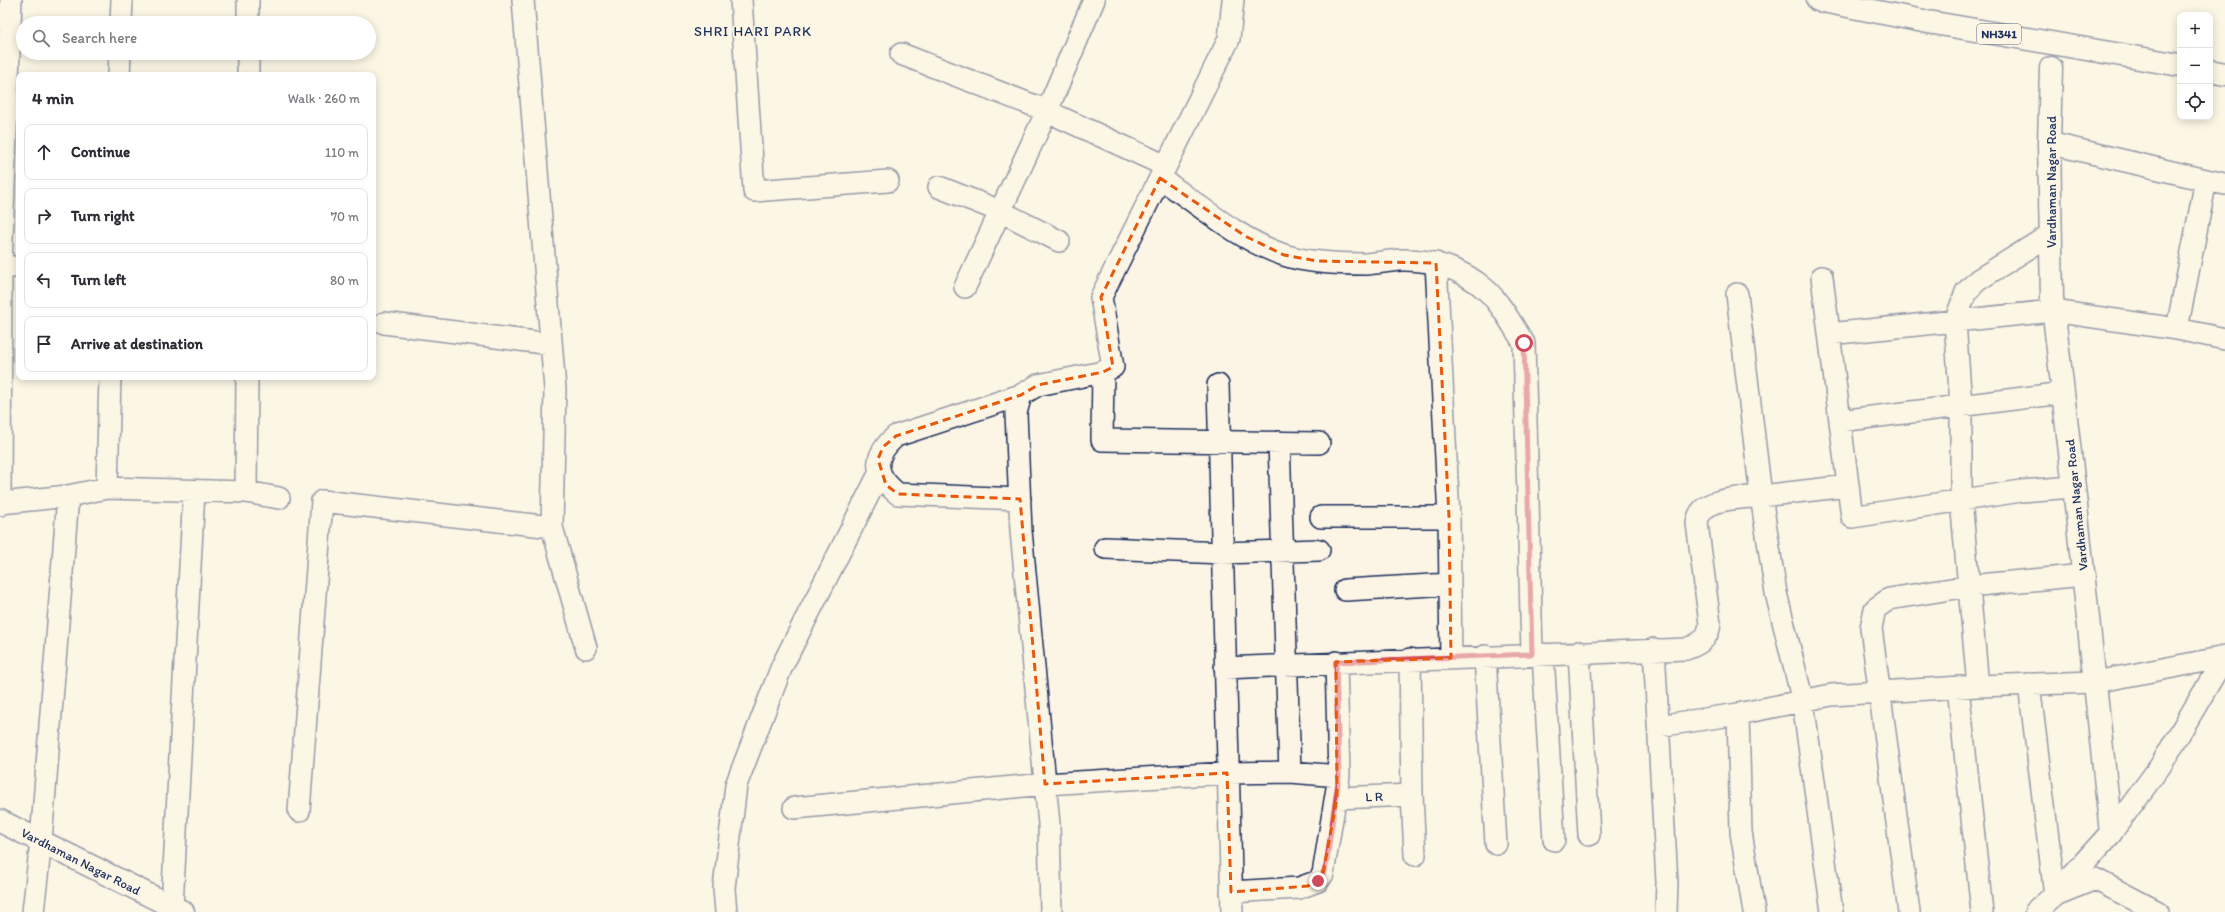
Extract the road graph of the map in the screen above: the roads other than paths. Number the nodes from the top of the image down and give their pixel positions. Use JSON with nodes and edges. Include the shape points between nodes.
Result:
{"nodes":[{"id":1,"x":11,"y":0,"type":"edge"},
{"id":2,"x":122,"y":0,"type":"edge"},
{"id":3,"x":248,"y":0,"type":"edge"},
{"id":4,"x":523,"y":0,"type":"edge"},
{"id":5,"x":741,"y":0,"type":"edge"},
{"id":6,"x":1094,"y":0,"type":"edge"},
{"id":7,"x":1233,"y":0,"type":"edge"},
{"id":8,"x":1818,"y":0,"type":"edge"},
{"id":9,"x":121,"y":16,"type":"edge"},
{"id":10,"x":248,"y":16,"type":"edge"},
{"id":11,"x":901,"y":54,"type":"dead end"},
{"id":12,"x":120,"y":60,"type":"edge"},
{"id":13,"x":248,"y":60,"type":"edge"},
{"id":14,"x":2177,"y":64,"type":"edge"},
{"id":15,"x":2051,"y":68,"type":"dead end"},
{"id":16,"x":120,"y":72,"type":"edge"},
{"id":17,"x":248,"y":72,"type":"edge"},
{"id":18,"x":2213,"y":72,"type":"edge"},
{"id":19,"x":2225,"y":74,"type":"edge"},
{"id":20,"x":13,"y":99,"type":"edge"},
{"id":21,"x":1047,"y":111,"type":"junction"},
{"id":22,"x":2049,"y":143,"type":"junction"},
{"id":23,"x":1163,"y":172,"type":"junction"},
{"id":24,"x":888,"y":181,"type":"dead end"},
{"id":25,"x":2215,"y":182,"type":"edge"},
{"id":26,"x":939,"y":187,"type":"dead end"},
{"id":27,"x":1000,"y":211,"type":"junction"},
{"id":28,"x":2051,"y":234,"type":"junction"},
{"id":29,"x":1059,"y":241,"type":"dead end"},
{"id":30,"x":1436,"y":263,"type":"junction"},
{"id":31,"x":10,"y":267,"type":"edge"},
{"id":32,"x":1822,"y":277,"type":"dead end"},
{"id":33,"x":965,"y":287,"type":"dead end"},
{"id":34,"x":1737,"y":294,"type":"dead end"},
{"id":35,"x":2053,"y":311,"type":"junction"},
{"id":36,"x":1955,"y":321,"type":"junction"},
{"id":37,"x":384,"y":323,"type":"dead end"},
{"id":38,"x":2177,"y":329,"type":"junction"},
{"id":39,"x":1829,"y":334,"type":"junction"},
{"id":40,"x":2225,"y":339,"type":"edge"},
{"id":41,"x":551,"y":344,"type":"junction"},
{"id":42,"x":1103,"y":372,"type":"junction"},
{"id":43,"x":110,"y":380,"type":"edge"},
{"id":44,"x":247,"y":380,"type":"edge"},
{"id":45,"x":1218,"y":384,"type":"dead end"},
{"id":46,"x":2063,"y":393,"type":"junction"},
{"id":47,"x":1021,"y":396,"type":"junction"},
{"id":48,"x":1961,"y":406,"type":"junction"},
{"id":49,"x":1840,"y":421,"type":"junction"},
{"id":50,"x":1279,"y":442,"type":"junction"},
{"id":51,"x":1219,"y":443,"type":"junction"},
{"id":52,"x":1319,"y":443,"type":"dead end"},
{"id":53,"x":880,"y":472,"type":"junction"},
{"id":54,"x":1848,"y":486,"type":"junction"},
{"id":55,"x":107,"y":488,"type":"junction"},
{"id":56,"x":2074,"y":488,"type":"junction"},
{"id":57,"x":194,"y":491,"type":"junction"},
{"id":58,"x":246,"y":492,"type":"junction"},
{"id":59,"x":68,"y":496,"type":"junction"},
{"id":60,"x":1761,"y":496,"type":"junction"},
{"id":61,"x":279,"y":498,"type":"dead end"},
{"id":62,"x":1020,"y":499,"type":"junction"},
{"id":63,"x":1961,"y":500,"type":"junction"},
{"id":64,"x":1,"y":504,"type":"edge"},
{"id":65,"x":1321,"y":517,"type":"dead end"},
{"id":66,"x":1449,"y":517,"type":"junction"},
{"id":67,"x":552,"y":527,"type":"junction"},
{"id":68,"x":1105,"y":548,"type":"dead end"},
{"id":69,"x":1282,"y":550,"type":"junction"},
{"id":70,"x":1319,"y":550,"type":"dead end"},
{"id":71,"x":1222,"y":553,"type":"junction"},
{"id":72,"x":2084,"y":574,"type":"junction"},
{"id":73,"x":1450,"y":584,"type":"junction"},
{"id":74,"x":1969,"y":586,"type":"junction"},
{"id":75,"x":1345,"y":590,"type":"dead end"},
{"id":76,"x":586,"y":648,"type":"dead end"},
{"id":77,"x":1654,"y":649,"type":"junction"},
{"id":78,"x":1579,"y":652,"type":"junction"},
{"id":79,"x":1538,"y":654,"type":"junction"},
{"id":80,"x":1485,"y":656,"type":"junction"},
{"id":81,"x":2225,"y":656,"type":"edge"},
{"id":82,"x":1452,"y":658,"type":"junction"},
{"id":83,"x":1410,"y":659,"type":"junction"},
{"id":84,"x":1336,"y":662,"type":"junction"},
{"id":85,"x":1286,"y":664,"type":"junction"},
{"id":86,"x":1225,"y":668,"type":"junction"},
{"id":87,"x":2095,"y":682,"type":"junction"},
{"id":88,"x":2029,"y":684,"type":"junction"},
{"id":89,"x":1968,"y":686,"type":"junction"},
{"id":90,"x":1881,"y":692,"type":"junction"},
{"id":91,"x":1803,"y":702,"type":"junction"},
{"id":92,"x":1738,"y":714,"type":"junction"},
{"id":93,"x":1658,"y":726,"type":"junction"},
{"id":94,"x":1290,"y":772,"type":"junction"},
{"id":95,"x":1227,"y":773,"type":"junction"},
{"id":96,"x":1339,"y":776,"type":"junction"},
{"id":97,"x":1045,"y":784,"type":"junction"},
{"id":98,"x":1412,"y":795,"type":"junction"},
{"id":99,"x":1337,"y":798,"type":"junction"},
{"id":100,"x":794,"y":808,"type":"dead end"},
{"id":101,"x":299,"y":811,"type":"dead end"},
{"id":102,"x":0,"y":821,"type":"edge"},
{"id":103,"x":2111,"y":833,"type":"junction"},
{"id":104,"x":1589,"y":835,"type":"dead end"},
{"id":105,"x":1554,"y":840,"type":"dead end"},
{"id":106,"x":41,"y":841,"type":"junction"},
{"id":107,"x":1496,"y":844,"type":"dead end"},
{"id":108,"x":1415,"y":855,"type":"dead end"},
{"id":109,"x":1231,"y":892,"type":"junction"},
{"id":110,"x":2055,"y":895,"type":"junction"},
{"id":111,"x":177,"y":909,"type":"edge"},
{"id":112,"x":33,"y":912,"type":"edge"},
{"id":113,"x":726,"y":912,"type":"edge"},
{"id":114,"x":1051,"y":912,"type":"edge"},
{"id":115,"x":1232,"y":912,"type":"edge"},
{"id":116,"x":1666,"y":912,"type":"edge"},
{"id":117,"x":1754,"y":912,"type":"edge"},
{"id":118,"x":1832,"y":912,"type":"edge"},
{"id":119,"x":1909,"y":912,"type":"edge"},
{"id":120,"x":1982,"y":912,"type":"edge"},
{"id":121,"x":2036,"y":912,"type":"edge"},
{"id":122,"x":2158,"y":912,"type":"edge"}],
"edges":[{"from":1,"to":20,"type":"street"},
{"from":2,"to":9,"type":"street"},
{"from":3,"to":10,"type":"street"},
{"from":4,"to":41,"type":"street"},
{"from":5,"to":24,"type":"street","via":[[754,191]]},
{"from":6,"to":21,"type":"street"},
{"from":7,"to":23,"type":"street","via":[[1229,39]]},
{"from":8,"to":14,"type":"main road","number":"NH341","via":[[1928,22]]},
{"from":11,"to":21,"type":"street"},
{"from":12,"to":16,"type":"street"},
{"from":13,"to":17,"type":"street"},
{"from":15,"to":22,"type":"main road","name":"Vardhaman Nagar Road"},
{"from":18,"to":19,"type":"main road"},
{"from":20,"to":31,"type":"street"},
{"from":21,"to":23,"type":"street"},
{"from":21,"to":27,"type":"street"},
{"from":22,"to":25,"type":"street"},
{"from":22,"to":28,"type":"main road","name":"Vardhaman Nagar Road"},
{"from":23,"to":30,"type":"street","via":[[1245,236],[1284,255],[1317,261],[1365,264],[1403,260]]},
{"from":23,"to":42,"type":"street","via":[[1101,297],[1113,367]]},
{"from":25,"to":38,"type":"street"},
{"from":26,"to":27,"type":"street"},
{"from":27,"to":29,"type":"street"},
{"from":27,"to":33,"type":"street"},
{"from":28,"to":35,"type":"main road","name":"Vardhaman Nagar Road"},
{"from":28,"to":36,"type":"street","via":[[1978,280],[1966,292]]},
{"from":30,"to":66,"type":"street"},
{"from":30,"to":79,"type":"street","via":[[1463,273],[1486,290],[1524,343]]},
{"from":31,"to":64,"type":"street"},
{"from":32,"to":39,"type":"street"},
{"from":34,"to":60,"type":"street"},
{"from":35,"to":36,"type":"street"},
{"from":35,"to":38,"type":"street"},
{"from":35,"to":46,"type":"main road","name":"Vardhaman Nagar Road"},
{"from":36,"to":39,"type":"street"},
{"from":36,"to":48,"type":"street"},
{"from":37,"to":41,"type":"street"},
{"from":38,"to":40,"type":"street"},
{"from":39,"to":49,"type":"street"},
{"from":41,"to":67,"type":"street","via":[[555,389]]},
{"from":42,"to":47,"type":"street","via":[[1038,385]]},
{"from":42,"to":51,"type":"street","via":[[1102,440]]},
{"from":43,"to":55,"type":"street"},
{"from":44,"to":58,"type":"street"},
{"from":45,"to":51,"type":"street"},
{"from":46,"to":48,"type":"street"},
{"from":46,"to":56,"type":"main road","name":"Vardhaman Nagar Road"},
{"from":47,"to":53,"type":"street","via":[[896,436],[883,447],[878,459]]},
{"from":47,"to":62,"type":"street","via":[[1016,412]]},
{"from":48,"to":49,"type":"street"},
{"from":48,"to":63,"type":"street"},
{"from":49,"to":54,"type":"street"},
{"from":50,"to":51,"type":"street"},
{"from":50,"to":52,"type":"street"},
{"from":50,"to":69,"type":"street"},
{"from":51,"to":71,"type":"street"},
{"from":53,"to":62,"type":"street","via":[[886,485],[898,494]]},
{"from":53,"to":113,"type":"street","via":[[782,666],[736,785],[724,888]]},
{"from":54,"to":60,"type":"street"},
{"from":54,"to":63,"type":"street","via":[[1852,517]]},
{"from":55,"to":57,"type":"street"},
{"from":55,"to":59,"type":"street"},
{"from":56,"to":63,"type":"street","via":[[2021,491]]},
{"from":56,"to":72,"type":"main road","name":"Vardhaman Nagar Road"},
{"from":57,"to":58,"type":"street"},
{"from":57,"to":111,"type":"street"},
{"from":58,"to":61,"type":"street"},
{"from":59,"to":64,"type":"street"},
{"from":59,"to":106,"type":"street"},
{"from":60,"to":77,"type":"street","via":[[1716,502],[1702,510],[1697,523],[1709,633],[1696,646],[1686,649]]},
{"from":60,"to":91,"type":"street","via":[[1776,593]]},
{"from":62,"to":97,"type":"street"},
{"from":63,"to":74,"type":"street"},
{"from":65,"to":66,"type":"street"},
{"from":66,"to":73,"type":"street"},
{"from":67,"to":76,"type":"street"},
{"from":67,"to":101,"type":"street","via":[[322,501]]},
{"from":68,"to":71,"type":"street"},
{"from":69,"to":70,"type":"street"},
{"from":69,"to":71,"type":"street"},
{"from":69,"to":85,"type":"street"},
{"from":71,"to":86,"type":"street"},
{"from":72,"to":74,"type":"street"},
{"from":72,"to":87,"type":"main road","name":"Vardhaman Nagar Road"},
{"from":73,"to":75,"type":"street"},
{"from":73,"to":82,"type":"street"},
{"from":74,"to":89,"type":"street"},
{"from":74,"to":90,"type":"street","via":[[1889,599],[1875,609],[1871,628]]},
{"from":77,"to":78,"type":"street"},
{"from":77,"to":93,"type":"street"},
{"from":78,"to":79,"type":"street"},
{"from":78,"to":104,"type":"street"},
{"from":79,"to":80,"type":"street"},
{"from":79,"to":105,"type":"street"},
{"from":80,"to":82,"type":"street"},
{"from":80,"to":107,"type":"street"},
{"from":81,"to":87,"type":"street"},
{"from":81,"to":103,"type":"street","via":[[2161,765]]},
{"from":82,"to":83,"type":"street"},
{"from":83,"to":84,"type":"street"},
{"from":83,"to":98,"type":"street"},
{"from":84,"to":85,"type":"street"},
{"from":84,"to":96,"type":"street"},
{"from":85,"to":86,"type":"street"},
{"from":85,"to":94,"type":"street"},
{"from":86,"to":95,"type":"street"},
{"from":87,"to":88,"type":"street"},
{"from":87,"to":103,"type":"main road","name":"Vardhaman Nagar Road"},
{"from":88,"to":89,"type":"street"},
{"from":88,"to":110,"type":"street"},
{"from":89,"to":90,"type":"street"},
{"from":89,"to":120,"type":"street"},
{"from":90,"to":91,"type":"street","via":[[1831,695]]},
{"from":90,"to":119,"type":"street"},
{"from":91,"to":92,"type":"street"},
{"from":91,"to":118,"type":"street"},
{"from":92,"to":93,"type":"street"},
{"from":92,"to":117,"type":"street","via":[[1741,832]]},
{"from":93,"to":116,"type":"street","via":[[1667,882]]},
{"from":94,"to":95,"type":"street"},
{"from":94,"to":96,"type":"street"},
{"from":95,"to":97,"type":"street"},
{"from":95,"to":109,"type":"street"},
{"from":96,"to":99,"type":"street"},
{"from":97,"to":100,"type":"street"},
{"from":97,"to":114,"type":"street","via":[[1049,824]]},
{"from":98,"to":99,"type":"street","name":"L R"},
{"from":98,"to":108,"type":"street"},
{"from":99,"to":109,"type":"street","via":[[1326,866],[1318,881],[1299,888]]},
{"from":102,"to":106,"type":"main road","name":"Vardhaman Nagar Road"},
{"from":103,"to":110,"type":"main road"},
{"from":106,"to":111,"type":"main road","name":"Vardhaman Nagar Road"},
{"from":106,"to":112,"type":"street"},
{"from":109,"to":115,"type":"street"},
{"from":110,"to":121,"type":"main road"},
{"from":110,"to":122,"type":"street","via":[[2095,879]]}]}
